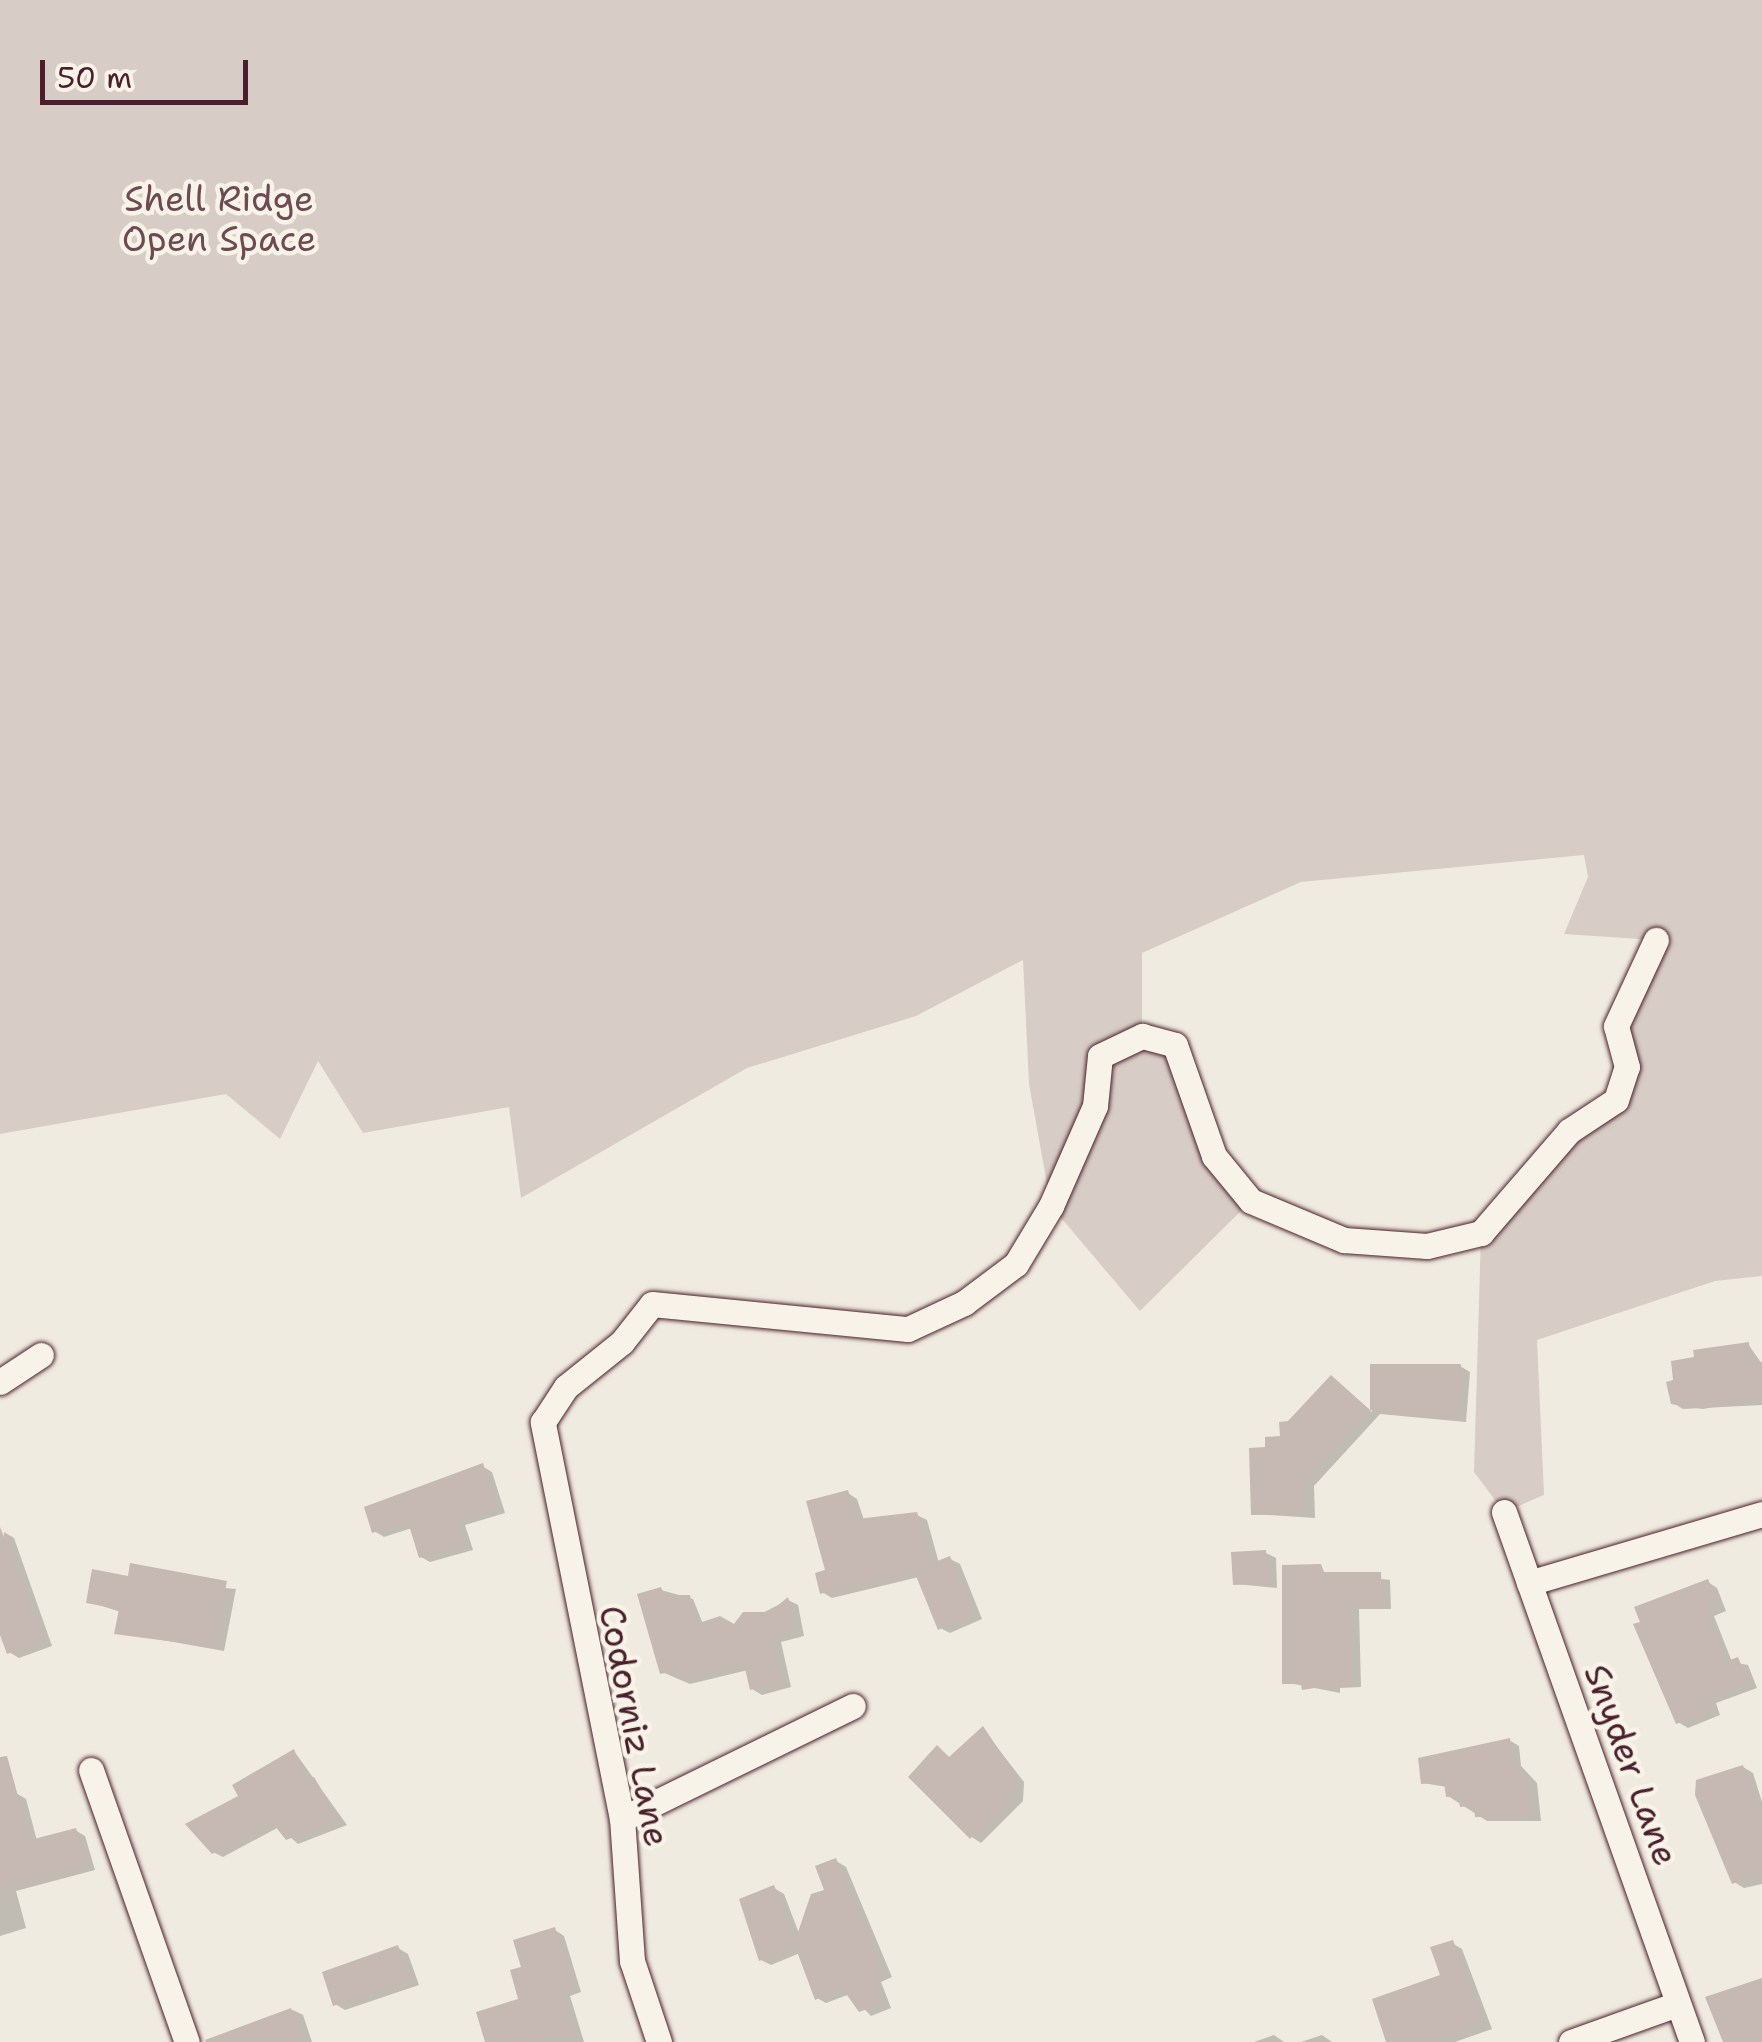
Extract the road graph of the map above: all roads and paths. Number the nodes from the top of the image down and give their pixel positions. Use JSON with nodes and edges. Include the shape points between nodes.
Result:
{"nodes":[{"id":1,"x":1656,"y":940,"type":"dead end"},
{"id":2,"x":42,"y":1355,"type":"dead end"},
{"id":3,"x":0,"y":1382,"type":"edge"},
{"id":4,"x":1504,"y":1512,"type":"dead end"},
{"id":5,"x":1762,"y":1514,"type":"edge"},
{"id":6,"x":1528,"y":1583,"type":"junction"},
{"id":7,"x":854,"y":1706,"type":"dead end"},
{"id":8,"x":91,"y":1770,"type":"dead end"},
{"id":9,"x":622,"y":1819,"type":"junction"},
{"id":10,"x":1677,"y":2004,"type":"junction"},
{"id":11,"x":187,"y":2042,"type":"edge"},
{"id":12,"x":659,"y":2042,"type":"edge"},
{"id":13,"x":1571,"y":2042,"type":"edge"},
{"id":14,"x":1692,"y":2042,"type":"edge"}],
"edges":[{"from":1,"to":9,"type":"street","name":"Codorniz Lane","via":[[1616,1026],[1627,1068],[1616,1100],[1568,1131],[1481,1233],[1428,1246],[1344,1240],[1251,1201],[1214,1156],[1175,1045],[1142,1036],[1100,1056],[1094,1106],[1051,1206],[1016,1264],[964,1303],[908,1329],[652,1304],[622,1342],[566,1387],[543,1422]]},
{"from":2,"to":3,"type":"street"},
{"from":4,"to":6,"type":"street","name":"Snyder Lane"},
{"from":5,"to":6,"type":"street"},
{"from":6,"to":10,"type":"street","name":"Snyder Lane"},
{"from":7,"to":9,"type":"street"},
{"from":8,"to":11,"type":"street"},
{"from":9,"to":12,"type":"street","name":"Codorniz Lane","via":[[632,1961]]},
{"from":10,"to":13,"type":"street"},
{"from":10,"to":14,"type":"street","name":"Snyder Lane"}]}
